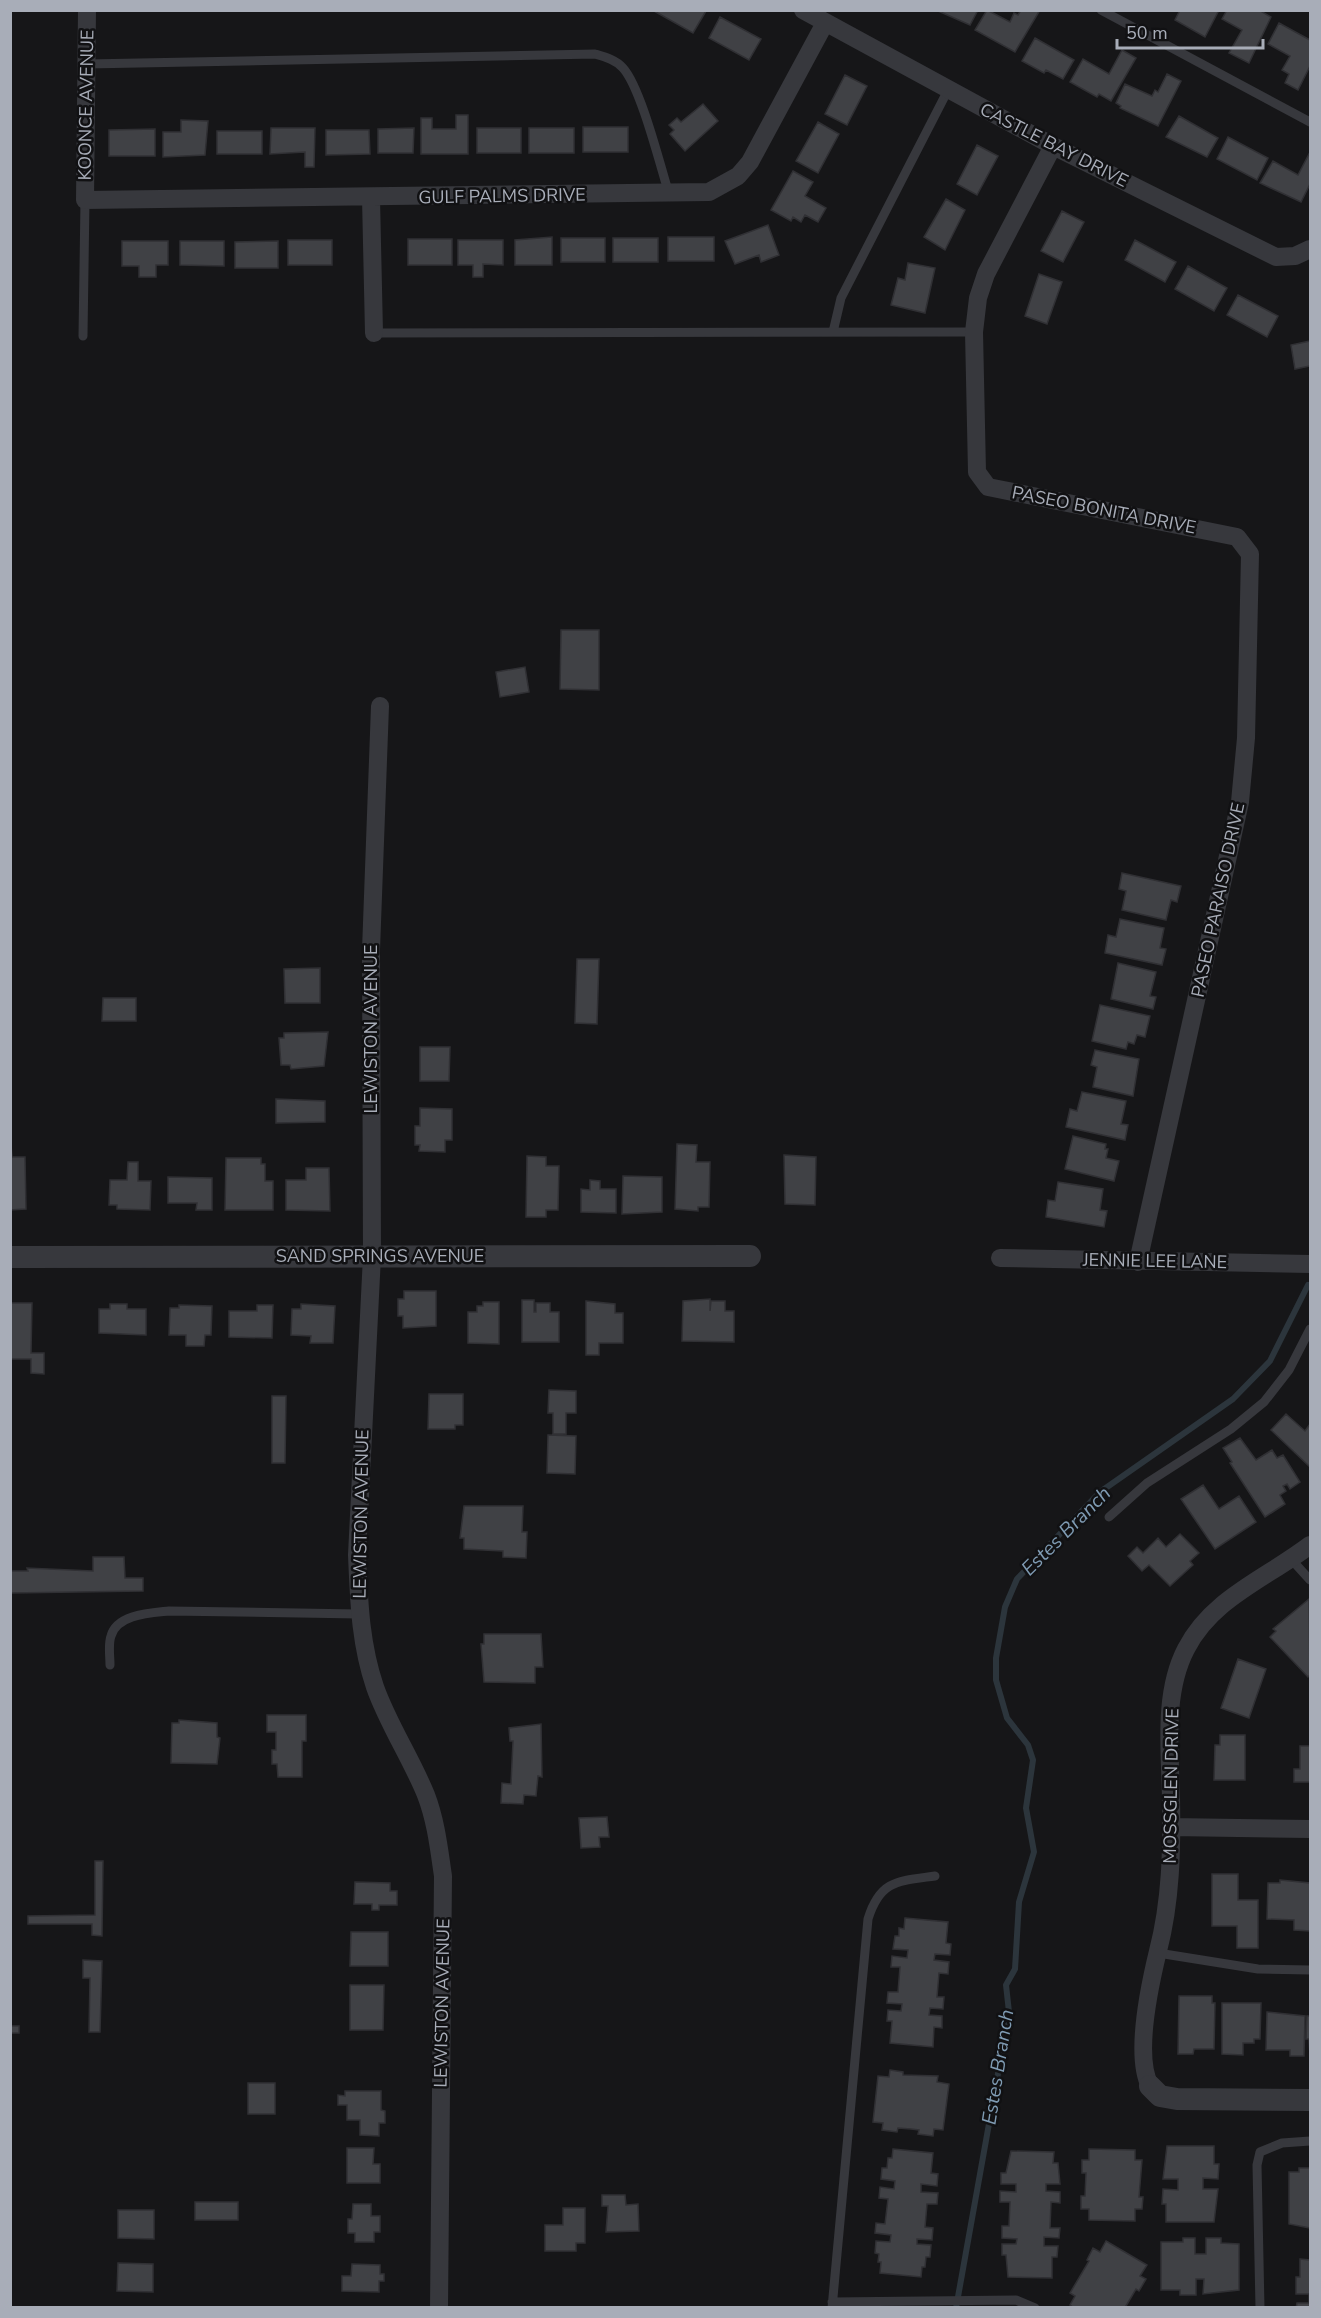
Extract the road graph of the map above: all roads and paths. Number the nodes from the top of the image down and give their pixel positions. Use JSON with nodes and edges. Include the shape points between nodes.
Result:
{"nodes":[{"id":1,"x":87,"y":10,"type":"edge"},
{"id":2,"x":803,"y":10,"type":"edge"},
{"id":3,"x":1101,"y":10,"type":"edge"},
{"id":4,"x":825,"y":23,"type":"junction"},
{"id":5,"x":87,"y":64,"type":"junction"},
{"id":6,"x":948,"y":90,"type":"junction"},
{"id":7,"x":1311,"y":122,"type":"edge"},
{"id":8,"x":1053,"y":146,"type":"junction"},
{"id":9,"x":669,"y":194,"type":"junction"},
{"id":10,"x":371,"y":198,"type":"junction"},
{"id":11,"x":85,"y":200,"type":"junction"},
{"id":12,"x":1311,"y":249,"type":"edge"},
{"id":13,"x":833,"y":332,"type":"junction"},
{"id":14,"x":974,"y":332,"type":"junction"},
{"id":15,"x":374,"y":333,"type":"joint"},
{"id":16,"x":83,"y":336,"type":"dead end"},
{"id":17,"x":1238,"y":537,"type":"joint"},
{"id":18,"x":380,"y":706,"type":"dead end"},
{"id":19,"x":372,"y":1256,"type":"junction"},
{"id":20,"x":750,"y":1256,"type":"dead end"},
{"id":21,"x":10,"y":1257,"type":"edge"},
{"id":22,"x":1000,"y":1258,"type":"dead end"},
{"id":23,"x":1138,"y":1262,"type":"junction"},
{"id":24,"x":1311,"y":1264,"type":"edge"},
{"id":25,"x":1311,"y":1329,"type":"edge"},
{"id":26,"x":1109,"y":1517,"type":"dead end"},
{"id":27,"x":1311,"y":1545,"type":"edge"},
{"id":28,"x":1291,"y":1559,"type":"junction"},
{"id":29,"x":1311,"y":1580,"type":"edge"},
{"id":30,"x":359,"y":1614,"type":"junction"},
{"id":31,"x":110,"y":1665,"type":"dead end"},
{"id":32,"x":1171,"y":1827,"type":"junction"},
{"id":33,"x":1311,"y":1828,"type":"edge"},
{"id":34,"x":935,"y":1876,"type":"dead end"},
{"id":35,"x":1158,"y":1953,"type":"junction"},
{"id":36,"x":1311,"y":1970,"type":"edge"},
{"id":37,"x":1150,"y":2086,"type":"joint"},
{"id":38,"x":1311,"y":2100,"type":"edge"},
{"id":39,"x":1311,"y":2141,"type":"edge"},
{"id":40,"x":832,"y":2305,"type":"edge"},
{"id":41,"x":439,"y":2307,"type":"edge"},
{"id":42,"x":1035,"y":2307,"type":"edge"},
{"id":43,"x":1260,"y":2307,"type":"edge"}],
"edges":[{"from":1,"to":5,"type":"street","name":"KOONCE AVENUE"},
{"from":2,"to":4,"type":"street","name":"CASTLE BAY DRIVE"},
{"from":3,"to":7,"type":"lane"},
{"from":4,"to":6,"type":"street","name":"CASTLE BAY DRIVE"},
{"from":4,"to":9,"type":"street","name":"GULF PALMS DRIVE","via":[[750,162],[738,176],[709,192]]},
{"from":5,"to":9,"type":"lane","via":[[595,54],[623,67],[634,85]]},
{"from":5,"to":11,"type":"street","name":"KOONCE AVENUE"},
{"from":6,"to":8,"type":"street","name":"CASTLE BAY DRIVE"},
{"from":6,"to":13,"type":"lane","via":[[841,298]]},
{"from":8,"to":12,"type":"street","name":"CASTLE BAY DRIVE","via":[[1276,257],[1295,256]]},
{"from":8,"to":14,"type":"street","via":[[986,274],[978,297]]},
{"from":9,"to":10,"type":"street","name":"GULF PALMS DRIVE"},
{"from":10,"to":11,"type":"street","name":"GULF PALMS DRIVE"},
{"from":10,"to":15,"type":"street"},
{"from":11,"to":16,"type":"lane"},
{"from":13,"to":14,"type":"lane"},
{"from":13,"to":15,"type":"lane"},
{"from":14,"to":17,"type":"street","name":"PASEO BONITA DRIVE","via":[[978,472],[988,487]]},
{"from":17,"to":23,"type":"street","name":"PASEO PARAISO DRIVE","via":[[1250,554],[1246,738],[1240,802]]},
{"from":18,"to":19,"type":"street","name":"LEWISTON AVENUE","via":[[371,950]]},
{"from":19,"to":20,"type":"street","name":"SAND SPRINGS AVENUE"},
{"from":19,"to":21,"type":"street","name":"SAND SPRINGS AVENUE"},
{"from":19,"to":30,"type":"street","name":"LEWISTON AVENUE","via":[[357,1555]]},
{"from":22,"to":23,"type":"street","name":"JENNIE LEE LANE"},
{"from":23,"to":24,"type":"street","name":"JENNIE LEE LANE"},
{"from":25,"to":26,"type":"lane","via":[[1289,1370],[1264,1402],[1147,1483]]},
{"from":27,"to":28,"type":"street","name":"MOSSGLEN DRIVE"},
{"from":28,"to":29,"type":"lane"},
{"from":28,"to":32,"type":"street","name":"MOSSGLEN DRIVE","via":[[1240,1590],[1212,1614],[1185,1651],[1170,1719]]},
{"from":30,"to":31,"type":"lane","via":[[142,1614],[119,1624],[111,1635]]},
{"from":30,"to":41,"type":"street","name":"LEWISTON AVENUE","via":[[366,1659],[376,1689],[426,1795],[438,1836],[443,1876]]},
{"from":32,"to":33,"type":"street"},
{"from":32,"to":35,"type":"street","name":"MOSSGLEN DRIVE","via":[[1169,1892]]},
{"from":34,"to":40,"type":"lane","via":[[903,1880],[884,1890],[874,1899],[868,1919]]},
{"from":35,"to":36,"type":"lane","via":[[1258,1969]]},
{"from":35,"to":37,"type":"street","name":"MOSSGLEN DRIVE","via":[[1146,2006],[1144,2068]]},
{"from":37,"to":38,"type":"street","via":[[1160,2096],[1177,2099]]},
{"from":39,"to":43,"type":"lane","via":[[1282,2143],[1260,2152]]},
{"from":40,"to":42,"type":"lane","via":[[1016,2300]]}]}
